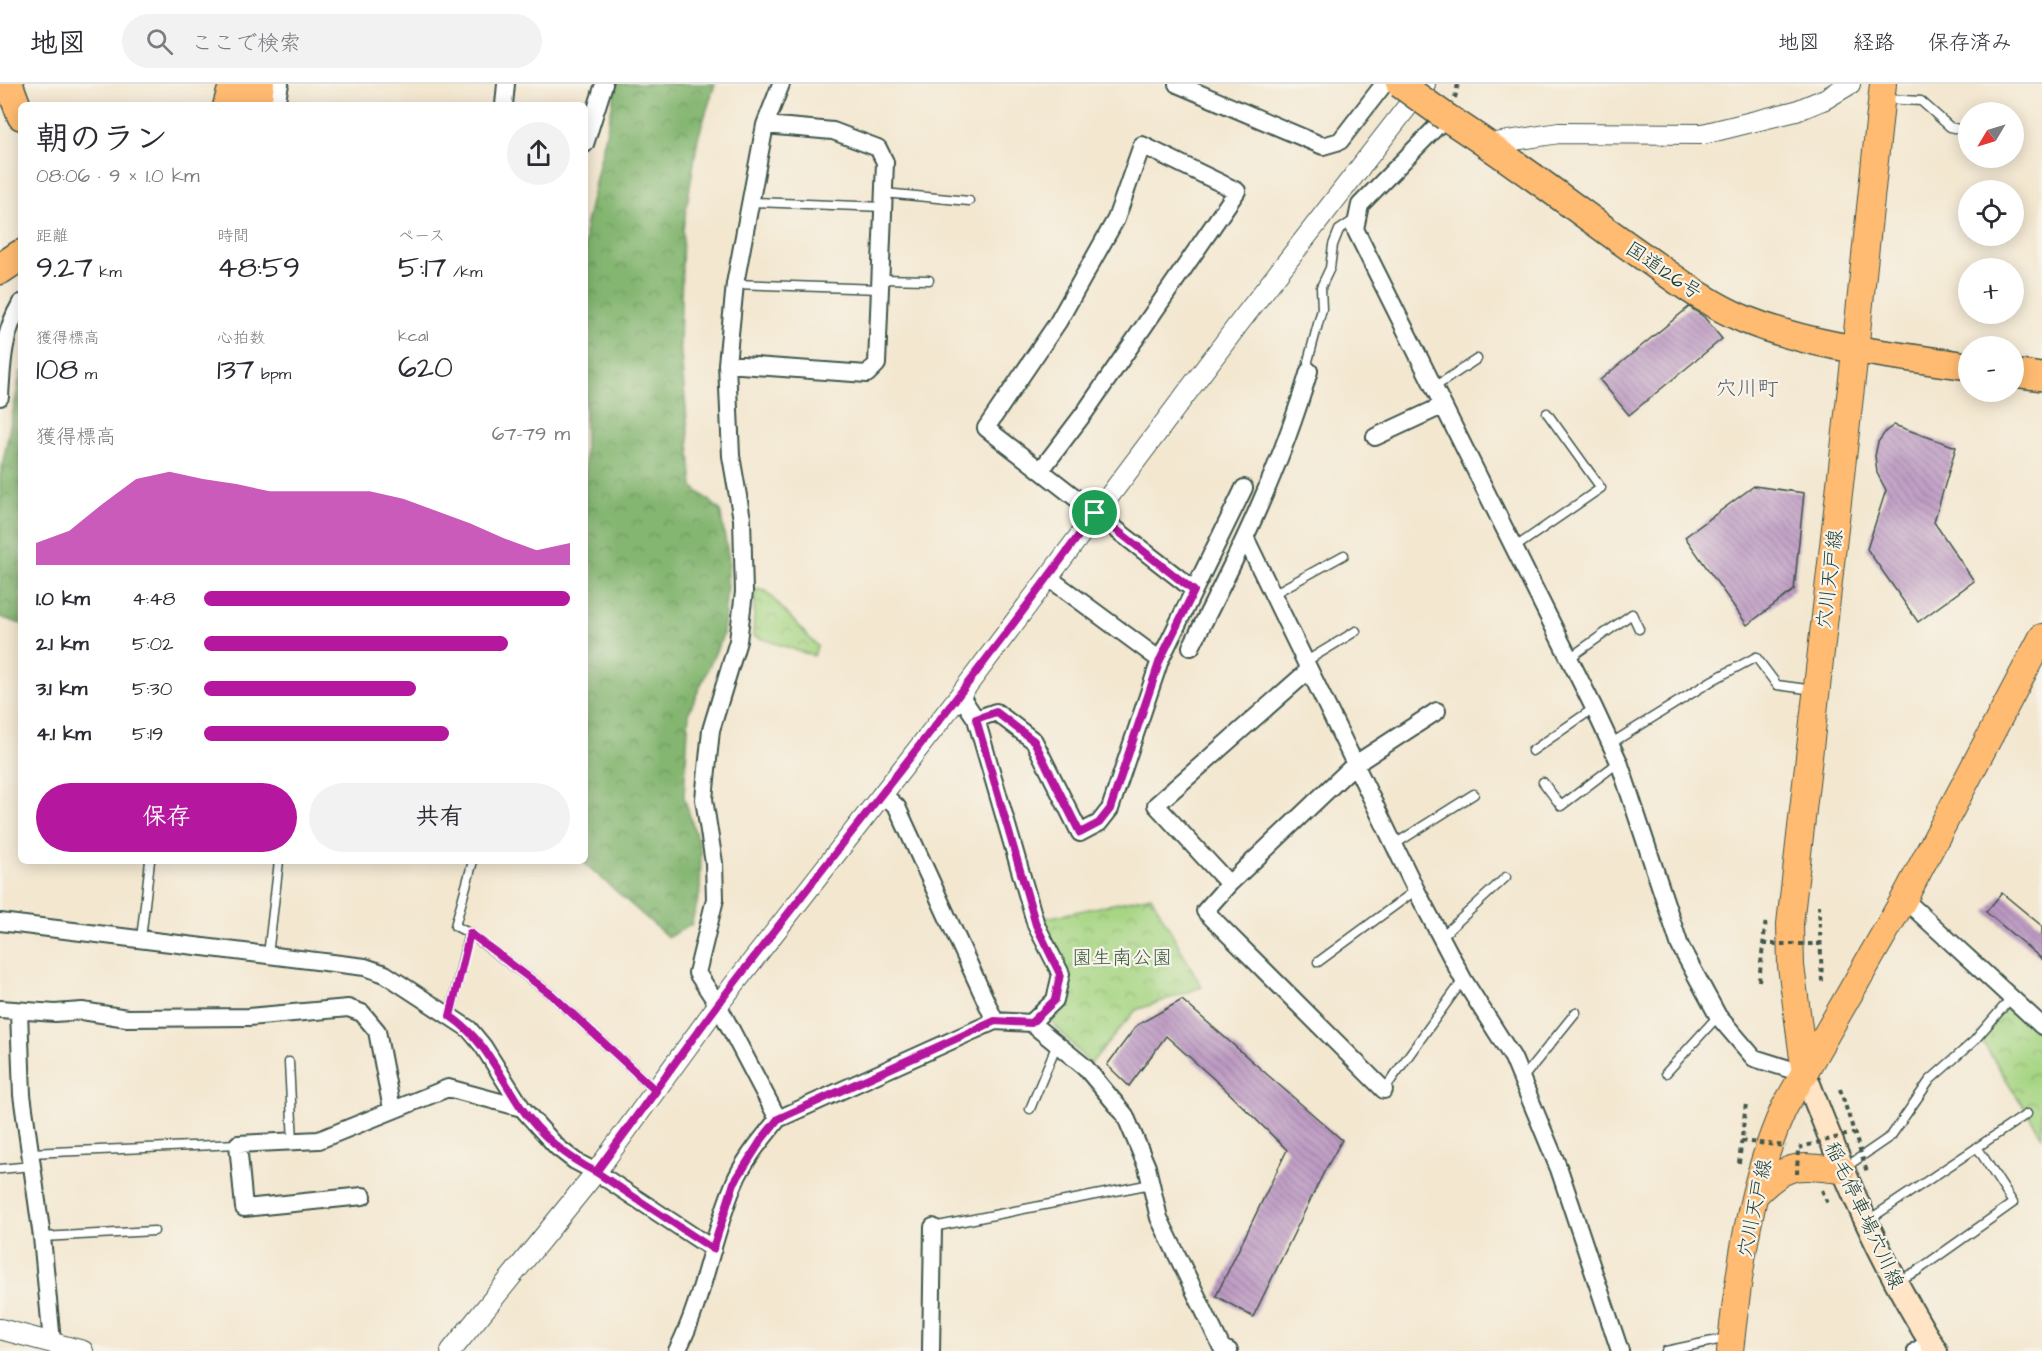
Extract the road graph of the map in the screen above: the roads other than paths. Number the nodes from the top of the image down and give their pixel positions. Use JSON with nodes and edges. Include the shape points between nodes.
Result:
{"nodes":[{"id":1,"x":9,"y":84,"type":"edge"},
{"id":2,"x":233,"y":84,"type":"edge"},
{"id":3,"x":260,"y":84,"type":"edge"},
{"id":4,"x":280,"y":84,"type":"edge"},
{"id":5,"x":506,"y":84,"type":"edge"},
{"id":6,"x":604,"y":84,"type":"edge"},
{"id":7,"x":781,"y":84,"type":"edge"},
{"id":8,"x":1178,"y":84,"type":"edge"},
{"id":9,"x":1384,"y":84,"type":"edge"},
{"id":10,"x":1400,"y":84,"type":"edge"},
{"id":11,"x":1425,"y":84,"type":"edge"},
{"id":12,"x":1850,"y":84,"type":"edge"},
{"id":13,"x":1882,"y":92,"type":"edge"},
{"id":14,"x":227,"y":102,"type":"edge"},
{"id":15,"x":257,"y":102,"type":"edge"},
{"id":16,"x":277,"y":102,"type":"edge"},
{"id":17,"x":504,"y":102,"type":"edge"},
{"id":18,"x":18,"y":108,"type":"edge"},
{"id":19,"x":1446,"y":117,"type":"junction"},
{"id":20,"x":765,"y":125,"type":"junction"},
{"id":21,"x":1958,"y":129,"type":"edge"},
{"id":22,"x":588,"y":135,"type":"edge"},
{"id":23,"x":1489,"y":144,"type":"junction"},
{"id":24,"x":884,"y":200,"type":"junction"},
{"id":25,"x":969,"y":201,"type":"dead end"},
{"id":26,"x":752,"y":202,"type":"junction"},
{"id":27,"x":1357,"y":218,"type":"junction"},
{"id":28,"x":18,"y":257,"type":"edge"},
{"id":29,"x":0,"y":269,"type":"edge"},
{"id":30,"x":929,"y":280,"type":"dead end"},
{"id":31,"x":735,"y":284,"type":"junction"},
{"id":32,"x":880,"y":284,"type":"junction"},
{"id":33,"x":18,"y":308,"type":"edge"},
{"id":34,"x":1856,"y":350,"type":"junction"},
{"id":35,"x":1477,"y":359,"type":"dead end"},
{"id":36,"x":727,"y":364,"type":"junction"},
{"id":37,"x":1958,"y":365,"type":"edge"},
{"id":38,"x":1309,"y":370,"type":"joint"},
{"id":39,"x":2024,"y":374,"type":"edge"},
{"id":40,"x":2042,"y":377,"type":"edge"},
{"id":41,"x":1433,"y":388,"type":"junction"},
{"id":42,"x":0,"y":397,"type":"edge"},
{"id":43,"x":1442,"y":406,"type":"junction"},
{"id":44,"x":1547,"y":413,"type":"dead end"},
{"id":45,"x":1374,"y":437,"type":"dead end"},
{"id":46,"x":1041,"y":470,"type":"junction"},
{"id":47,"x":1244,"y":488,"type":"dead end"},
{"id":48,"x":1095,"y":513,"type":"junction"},
{"id":49,"x":1246,"y":538,"type":"junction"},
{"id":50,"x":1513,"y":549,"type":"junction"},
{"id":51,"x":1344,"y":555,"type":"dead end"},
{"id":52,"x":1048,"y":578,"type":"junction"},
{"id":53,"x":1194,"y":591,"type":"junction"},
{"id":54,"x":1273,"y":594,"type":"junction"},
{"id":55,"x":1639,"y":629,"type":"dead end"},
{"id":56,"x":1356,"y":631,"type":"dead end"},
{"id":57,"x":2042,"y":637,"type":"edge"},
{"id":58,"x":1191,"y":647,"type":"dead end"},
{"id":59,"x":1568,"y":659,"type":"junction"},
{"id":60,"x":1160,"y":660,"type":"junction"},
{"id":61,"x":1307,"y":666,"type":"junction"},
{"id":62,"x":1816,"y":690,"type":"junction"},
{"id":63,"x":960,"y":695,"type":"junction"},
{"id":64,"x":1594,"y":708,"type":"junction"},
{"id":65,"x":1437,"y":711,"type":"dead end"},
{"id":66,"x":976,"y":719,"type":"junction"},
{"id":67,"x":1610,"y":744,"type":"junction"},
{"id":68,"x":1532,"y":751,"type":"dead end"},
{"id":69,"x":1619,"y":762,"type":"junction"},
{"id":70,"x":1354,"y":765,"type":"junction"},
{"id":71,"x":1543,"y":782,"type":"dead end"},
{"id":72,"x":882,"y":793,"type":"junction"},
{"id":73,"x":1474,"y":794,"type":"dead end"},
{"id":74,"x":1395,"y":844,"type":"junction"},
{"id":75,"x":150,"y":864,"type":"edge"},
{"id":76,"x":279,"y":864,"type":"edge"},
{"id":77,"x":472,"y":864,"type":"edge"},
{"id":78,"x":1506,"y":877,"type":"dead end"},
{"id":79,"x":1229,"y":884,"type":"junction"},
{"id":80,"x":1416,"y":890,"type":"junction"},
{"id":81,"x":1904,"y":899,"type":"junction"},
{"id":82,"x":0,"y":922,"type":"edge"},
{"id":83,"x":470,"y":933,"type":"junction"},
{"id":84,"x":1441,"y":937,"type":"junction"},
{"id":85,"x":141,"y":939,"type":"junction"},
{"id":86,"x":268,"y":955,"type":"junction"},
{"id":87,"x":1318,"y":962,"type":"dead end"},
{"id":88,"x":1463,"y":979,"type":"junction"},
{"id":89,"x":2011,"y":998,"type":"junction"},
{"id":90,"x":718,"y":1005,"type":"junction"},
{"id":91,"x":0,"y":1009,"type":"edge"},
{"id":92,"x":19,"y":1011,"type":"junction"},
{"id":93,"x":1576,"y":1012,"type":"dead end"},
{"id":94,"x":450,"y":1016,"type":"junction"},
{"id":95,"x":1718,"y":1016,"type":"junction"},
{"id":96,"x":995,"y":1021,"type":"junction"},
{"id":97,"x":1031,"y":1023,"type":"junction"},
{"id":98,"x":2042,"y":1026,"type":"edge"},
{"id":99,"x":1057,"y":1043,"type":"junction"},
{"id":100,"x":290,"y":1062,"type":"dead end"},
{"id":101,"x":1666,"y":1072,"type":"dead end"},
{"id":102,"x":1805,"y":1074,"type":"junction"},
{"id":103,"x":1522,"y":1079,"type":"junction"},
{"id":104,"x":1384,"y":1090,"type":"joint"},
{"id":105,"x":656,"y":1091,"type":"junction"},
{"id":106,"x":522,"y":1108,"type":"junction"},
{"id":107,"x":392,"y":1109,"type":"junction"},
{"id":108,"x":1030,"y":1109,"type":"dead end"},
{"id":109,"x":2027,"y":1114,"type":"dead end"},
{"id":110,"x":778,"y":1119,"type":"junction"},
{"id":111,"x":293,"y":1142,"type":"junction"},
{"id":112,"x":238,"y":1144,"type":"junction"},
{"id":113,"x":1977,"y":1147,"type":"junction"},
{"id":114,"x":31,"y":1160,"type":"junction"},
{"id":115,"x":0,"y":1169,"type":"edge"},
{"id":116,"x":1842,"y":1170,"type":"junction"},
{"id":117,"x":596,"y":1172,"type":"junction"},
{"id":118,"x":1151,"y":1184,"type":"junction"},
{"id":119,"x":1756,"y":1194,"type":"junction"},
{"id":120,"x":363,"y":1196,"type":"dead end"},
{"id":121,"x":1865,"y":1223,"type":"junction"},
{"id":122,"x":933,"y":1227,"type":"joint"},
{"id":123,"x":154,"y":1231,"type":"dead end"},
{"id":124,"x":42,"y":1237,"type":"junction"},
{"id":125,"x":713,"y":1249,"type":"junction"},
{"id":126,"x":1895,"y":1282,"type":"junction"},
{"id":127,"x":0,"y":1329,"type":"edge"},
{"id":128,"x":52,"y":1342,"type":"junction"},
{"id":129,"x":1730,"y":1344,"type":"edge"},
{"id":130,"x":1927,"y":1348,"type":"edge"},
{"id":131,"x":83,"y":1351,"type":"edge"},
{"id":132,"x":451,"y":1351,"type":"edge"},
{"id":133,"x":677,"y":1351,"type":"edge"},
{"id":134,"x":930,"y":1351,"type":"edge"},
{"id":135,"x":1229,"y":1351,"type":"edge"},
{"id":136,"x":1620,"y":1351,"type":"edge"},
{"id":137,"x":1666,"y":1351,"type":"edge"}],
"edges":[{"from":1,"to":18,"type":"highway"},
{"from":2,"to":14,"type":"highway"},
{"from":3,"to":15,"type":"highway"},
{"from":4,"to":16,"type":"street"},
{"from":5,"to":17,"type":"street"},
{"from":6,"to":22,"type":"street"},
{"from":7,"to":20,"type":"street"},
{"from":8,"to":9,"type":"street","via":[[1323,146],[1340,141]]},
{"from":10,"to":19,"type":"highway","name":"国道126号","bridge":true},
{"from":11,"to":48,"type":"street"},
{"from":12,"to":23,"type":"street","via":[[1796,111],[1703,134],[1559,133]]},
{"from":13,"to":21,"type":"lane","via":[[1921,101],[1950,128]]},
{"from":13,"to":34,"type":"main road","name":"穴川天戸線"},
{"from":19,"to":23,"type":"highway","name":"国道126号"},
{"from":19,"to":27,"type":"street","via":[[1360,204]]},
{"from":20,"to":24,"type":"street","via":[[833,131],[878,148],[885,162]]},
{"from":20,"to":26,"type":"street"},
{"from":23,"to":34,"type":"highway","name":"国道126号","via":[[1694,292],[1745,320],[1796,337]]},
{"from":24,"to":25,"type":"lane"},
{"from":24,"to":26,"type":"lane"},
{"from":24,"to":32,"type":"street"},
{"from":26,"to":31,"type":"street"},
{"from":27,"to":38,"type":"lane","via":[[1339,230],[1333,245],[1330,267],[1321,286],[1322,309]]},
{"from":27,"to":41,"type":"street","via":[[1355,229]]},
{"from":28,"to":29,"type":"highway"},
{"from":30,"to":32,"type":"lane"},
{"from":31,"to":32,"type":"lane"},
{"from":31,"to":36,"type":"street"},
{"from":32,"to":36,"type":"street","via":[[877,364],[867,374]]},
{"from":33,"to":42,"type":"street","via":[[4,341]]},
{"from":34,"to":37,"type":"highway","name":"国道126号"},
{"from":34,"to":62,"type":"main road","name":"穴川天戸線"},
{"from":35,"to":41,"type":"lane"},
{"from":36,"to":90,"type":"street","via":[[731,456],[742,519],[744,592],[738,641],[711,730],[704,799],[714,863],[714,900],[697,973]]},
{"from":38,"to":49,"type":"street","via":[[1281,456]]},
{"from":39,"to":40,"type":"highway"},
{"from":41,"to":43,"type":"street"},
{"from":43,"to":45,"type":"street"},
{"from":43,"to":50,"type":"street"},
{"from":44,"to":50,"type":"lane","via":[[1601,488]]},
{"from":46,"to":46,"type":"street","via":[[986,428],[1058,322],[1116,219],[1142,145],[1237,191]]},
{"from":46,"to":48,"type":"street"},
{"from":47,"to":53,"type":"street"},
{"from":48,"to":52,"type":"street"},
{"from":48,"to":53,"type":"street"},
{"from":49,"to":54,"type":"street"},
{"from":49,"to":58,"type":"street"},
{"from":50,"to":59,"type":"street"},
{"from":51,"to":54,"type":"lane"},
{"from":52,"to":60,"type":"street"},
{"from":52,"to":63,"type":"street"},
{"from":53,"to":60,"type":"street"},
{"from":54,"to":61,"type":"street"},
{"from":55,"to":59,"type":"lane","via":[[1632,614]]},
{"from":56,"to":61,"type":"lane"},
{"from":57,"to":81,"type":"main road","name":"穴川天戸線"},
{"from":59,"to":64,"type":"street"},
{"from":60,"to":66,"type":"street","via":[[1110,809],[1099,823],[1080,833],[1034,741],[996,712]]},
{"from":61,"to":70,"type":"street"},
{"from":61,"to":79,"type":"street","via":[[1156,805]]},
{"from":62,"to":67,"type":"lane","via":[[1777,685],[1756,657]]},
{"from":62,"to":102,"type":"main road","name":"穴川天戸線","via":[[1790,924],[1791,966]]},
{"from":63,"to":66,"type":"street"},
{"from":63,"to":72,"type":"street"},
{"from":64,"to":67,"type":"street"},
{"from":64,"to":68,"type":"lane"},
{"from":65,"to":70,"type":"street"},
{"from":66,"to":97,"type":"street","via":[[1036,925],[1060,974],[1055,1000]]},
{"from":67,"to":69,"type":"street"},
{"from":69,"to":71,"type":"lane","via":[[1562,806]]},
{"from":69,"to":95,"type":"street","via":[[1680,946]]},
{"from":70,"to":74,"type":"street"},
{"from":70,"to":79,"type":"street"},
{"from":72,"to":90,"type":"street"},
{"from":72,"to":96,"type":"street","via":[[897,807]]},
{"from":73,"to":74,"type":"lane"},
{"from":74,"to":80,"type":"street"},
{"from":75,"to":85,"type":"lane"},
{"from":76,"to":86,"type":"lane"},
{"from":77,"to":83,"type":"lane","via":[[455,926]]},
{"from":78,"to":84,"type":"lane"},
{"from":79,"to":104,"type":"street","via":[[1205,911]]},
{"from":80,"to":84,"type":"street"},
{"from":80,"to":87,"type":"lane"},
{"from":81,"to":89,"type":"street"},
{"from":81,"to":102,"type":"main road","name":"穴川天戸線"},
{"from":82,"to":85,"type":"street"},
{"from":83,"to":94,"type":"lane"},
{"from":83,"to":105,"type":"lane","via":[[552,995]]},
{"from":84,"to":88,"type":"street"},
{"from":85,"to":86,"type":"street"},
{"from":86,"to":94,"type":"street","via":[[365,967],[385,974]]},
{"from":88,"to":103,"type":"street"},
{"from":88,"to":104,"type":"lane"},
{"from":89,"to":98,"type":"street"},
{"from":89,"to":116,"type":"lane","via":[[1974,1041],[1930,1080],[1891,1136]]},
{"from":90,"to":105,"type":"street"},
{"from":90,"to":110,"type":"street"},
{"from":91,"to":92,"type":"street"},
{"from":92,"to":107,"type":"street","via":[[82,1011],[127,1018],[249,1017],[348,1008],[362,1013],[377,1031]]},
{"from":92,"to":114,"type":"street","via":[[22,1095]]},
{"from":93,"to":103,"type":"lane"},
{"from":94,"to":106,"type":"street","via":[[469,1029],[483,1046]]},
{"from":95,"to":101,"type":"lane"},
{"from":95,"to":102,"type":"street","via":[[1754,1058]]},
{"from":96,"to":97,"type":"street"},
{"from":96,"to":110,"type":"street"},
{"from":97,"to":99,"type":"street"},
{"from":99,"to":108,"type":"lane"},
{"from":99,"to":118,"type":"street","via":[[1084,1067],[1125,1115]]},
{"from":100,"to":111,"type":"lane"},
{"from":102,"to":116,"type":"main road","name":"稲毛停車場穴川線"},
{"from":102,"to":119,"type":"main road","name":"穴川天戸線","via":[[1770,1137]]},
{"from":103,"to":136,"type":"street","via":[[1559,1168]]},
{"from":105,"to":117,"type":"street"},
{"from":106,"to":107,"type":"street","via":[[448,1088]]},
{"from":106,"to":117,"type":"street","via":[[557,1147]]},
{"from":107,"to":111,"type":"street","via":[[319,1140]]},
{"from":109,"to":113,"type":"lane"},
{"from":110,"to":125,"type":"street","via":[[734,1183]]},
{"from":111,"to":112,"type":"street"},
{"from":112,"to":114,"type":"lane"},
{"from":112,"to":120,"type":"street","via":[[244,1208]]},
{"from":113,"to":121,"type":"lane"},
{"from":113,"to":126,"type":"lane","via":[[2013,1203],[1917,1271]]},
{"from":114,"to":115,"type":"lane"},
{"from":114,"to":124,"type":"street"},
{"from":116,"to":119,"type":"main road","via":[[1791,1167],[1773,1177]]},
{"from":116,"to":121,"type":"main road","name":"稲毛停車場穴川線"},
{"from":117,"to":125,"type":"street"},
{"from":117,"to":132,"type":"street"},
{"from":118,"to":122,"type":"lane"},
{"from":118,"to":135,"type":"street","via":[[1159,1218],[1222,1348]]},
{"from":119,"to":129,"type":"main road","name":"穴川天戸線"},
{"from":121,"to":126,"type":"main road","name":"稲毛停車場穴川線"},
{"from":122,"to":134,"type":"street"},
{"from":123,"to":124,"type":"lane"},
{"from":124,"to":128,"type":"street"},
{"from":125,"to":133,"type":"street","via":[[693,1321]]},
{"from":126,"to":130,"type":"main road","name":"稲毛停車場穴川線"},
{"from":127,"to":128,"type":"street"},
{"from":128,"to":131,"type":"street"},
{"from":129,"to":137,"type":"lane"}]}
